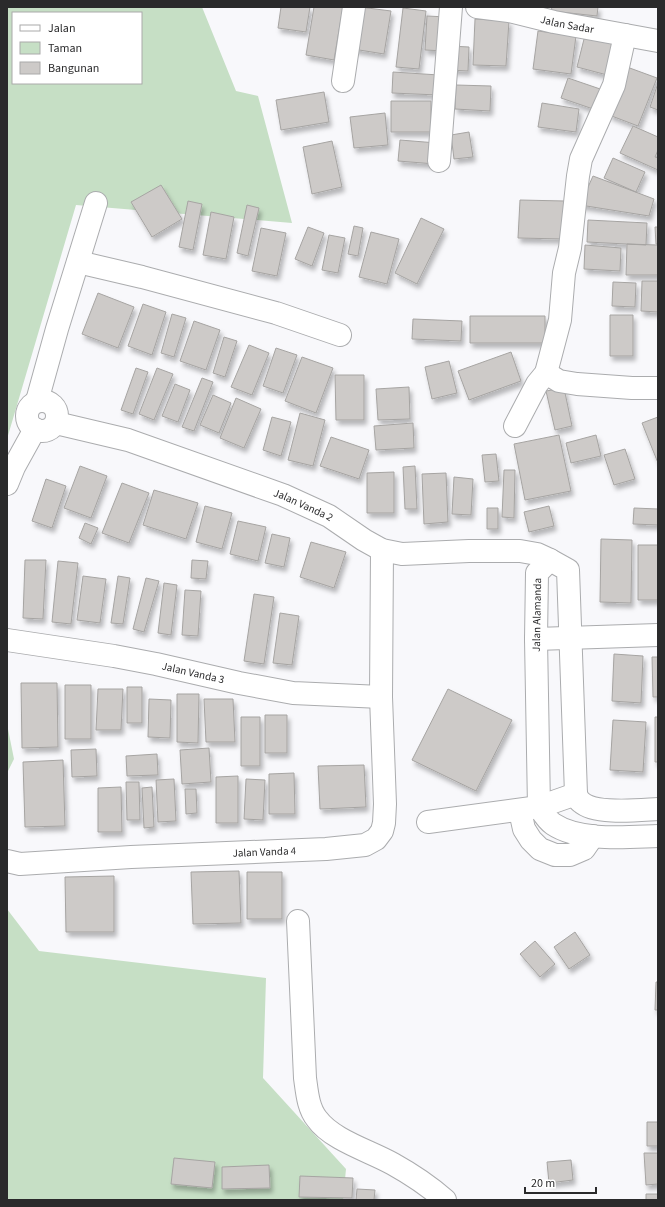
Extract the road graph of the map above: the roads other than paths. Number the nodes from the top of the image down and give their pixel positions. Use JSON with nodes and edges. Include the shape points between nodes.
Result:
{"nodes":[{"id":1,"x":354,"y":7,"type":"edge"},
{"id":2,"x":451,"y":7,"type":"edge"},
{"id":3,"x":477,"y":7,"type":"edge"},
{"id":4,"x":510,"y":9,"type":"edge"},
{"id":5,"x":625,"y":34,"type":"junction"},
{"id":6,"x":658,"y":41,"type":"edge"},
{"id":7,"x":343,"y":81,"type":"dead end"},
{"id":8,"x":439,"y":161,"type":"dead end"},
{"id":9,"x":96,"y":203,"type":"dead end"},
{"id":10,"x":78,"y":262,"type":"junction"},
{"id":11,"x":340,"y":335,"type":"dead end"},
{"id":12,"x":546,"y":373,"type":"junction"},
{"id":13,"x":658,"y":388,"type":"edge"},
{"id":14,"x":37,"y":401,"type":"junction"},
{"id":15,"x":56,"y":423,"type":"junction"},
{"id":16,"x":515,"y":426,"type":"dead end"},
{"id":17,"x":35,"y":429,"type":"junction"},
{"id":18,"x":7,"y":484,"type":"edge"},
{"id":19,"x":382,"y":550,"type":"junction"},
{"id":20,"x":550,"y":560,"type":"junction"},
{"id":21,"x":658,"y":635,"type":"edge"},
{"id":22,"x":536,"y":638,"type":"junction"},
{"id":23,"x":571,"y":638,"type":"junction"},
{"id":24,"x":7,"y":640,"type":"edge"},
{"id":25,"x":381,"y":697,"type":"junction"},
{"id":26,"x":576,"y":794,"type":"junction"},
{"id":27,"x":529,"y":809,"type":"junction"},
{"id":28,"x":658,"y":810,"type":"edge"},
{"id":29,"x":428,"y":822,"type":"dead end"},
{"id":30,"x":658,"y":836,"type":"edge"},
{"id":31,"x":7,"y":861,"type":"edge"},
{"id":32,"x":298,"y":921,"type":"dead end"},
{"id":33,"x":445,"y":1200,"type":"edge"}],
"edges":[{"from":1,"to":7,"type":"street"},
{"from":2,"to":8,"type":"street"},
{"from":3,"to":4,"type":"street","name":"Jalan Sadar"},
{"from":4,"to":5,"type":"street","name":"Jalan Sadar","via":[[554,22]]},
{"from":5,"to":6,"type":"street","name":"Jalan Sadar"},
{"from":5,"to":12,"type":"street","via":[[614,85],[581,159],[570,248],[564,273],[560,320]]},
{"from":9,"to":10,"type":"street"},
{"from":10,"to":11,"type":"street","via":[[276,313]]},
{"from":10,"to":14,"type":"street"},
{"from":12,"to":13,"type":"street","via":[[559,381],[577,384]]},
{"from":12,"to":16,"type":"street","via":[[537,384]]},
{"from":14,"to":15,"type":"street","via":[[49,402],[56,411]]},
{"from":14,"to":17,"type":"street","via":[[28,409],[27,420]]},
{"from":15,"to":17,"type":"street","via":[[47,430]]},
{"from":15,"to":19,"type":"street","name":"Jalan Vanda 2","via":[[128,440],[283,495],[329,516]]},
{"from":17,"to":18,"type":"street"},
{"from":19,"to":20,"type":"street","name":"Jalan Vanda 2","via":[[402,554],[469,550],[520,551],[537,554]]},
{"from":19,"to":25,"type":"street","name":"Jalan Vanda 4"},
{"from":20,"to":22,"type":"street","name":"Jalan Alamanda","via":[[537,573]]},
{"from":20,"to":23,"type":"street","via":[[568,570]]},
{"from":21,"to":23,"type":"street"},
{"from":22,"to":23,"type":"street"},
{"from":22,"to":27,"type":"street","name":"Jalan Alamanda"},
{"from":23,"to":26,"type":"street"},
{"from":24,"to":25,"type":"street","name":"Jalan Vanda 3","via":[[114,656],[293,693]]},
{"from":25,"to":31,"type":"street","name":"Jalan Vanda 4","via":[[385,820],[376,839],[366,845],[20,864]]},
{"from":26,"to":27,"type":"street"},
{"from":26,"to":28,"type":"street","via":[[580,802],[590,807],[622,811]]},
{"from":27,"to":29,"type":"street"},
{"from":27,"to":30,"type":"street","via":[[575,834]]},
{"from":32,"to":33,"type":"street","via":[[305,1078],[315,1117],[323,1127],[340,1138],[393,1164]]}]}
